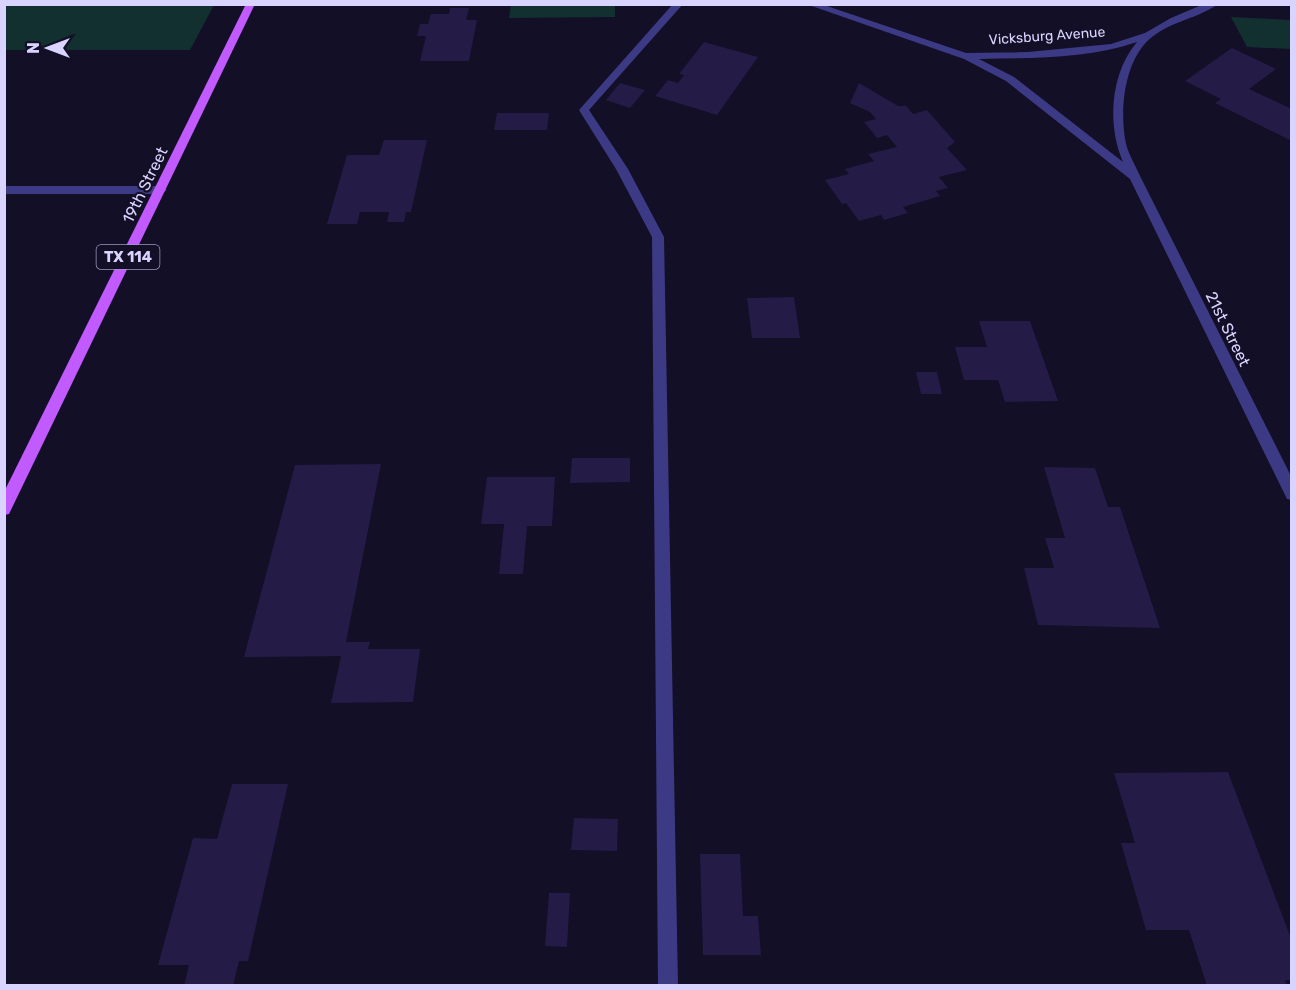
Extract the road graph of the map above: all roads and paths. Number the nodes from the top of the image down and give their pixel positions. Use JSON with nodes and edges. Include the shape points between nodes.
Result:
{"nodes":[{"id":1,"x":251,"y":4,"type":"edge"},
{"id":2,"x":679,"y":4,"type":"edge"},
{"id":3,"x":810,"y":4,"type":"edge"},
{"id":4,"x":1178,"y":4,"type":"edge"},
{"id":5,"x":1214,"y":4,"type":"edge"},
{"id":6,"x":1174,"y":20,"type":"junction"},
{"id":7,"x":1148,"y":35,"type":"junction"},
{"id":8,"x":965,"y":56,"type":"junction"},
{"id":9,"x":1135,"y":178,"type":"junction"},
{"id":10,"x":4,"y":190,"type":"edge"},
{"id":11,"x":161,"y":190,"type":"junction"},
{"id":12,"x":1292,"y":494,"type":"edge"},
{"id":13,"x":4,"y":509,"type":"edge"},
{"id":14,"x":668,"y":986,"type":"edge"}],
"edges":[{"from":1,"to":11,"type":"main road","name":"19th Street","number":"TX 114"},
{"from":2,"to":14,"type":"street","via":[[584,110],[622,169],[658,237]]},
{"from":3,"to":8,"type":"street","name":"Vicksburg Avenue"},
{"from":4,"to":6,"type":"street"},
{"from":5,"to":6,"type":"street","name":"Vicksburg Avenue"},
{"from":6,"to":7,"type":"street","name":"Vicksburg Avenue"},
{"from":7,"to":8,"type":"street","name":"Vicksburg Avenue","via":[[1112,47]]},
{"from":7,"to":9,"type":"street","name":"21st Street","via":[[1132,54],[1121,86],[1118,115],[1121,145]]},
{"from":8,"to":9,"type":"street","name":"21st Street","via":[[1010,79]]},
{"from":9,"to":12,"type":"street","name":"21st Street"},
{"from":10,"to":11,"type":"street"},
{"from":11,"to":13,"type":"main road","name":"19th Street","number":"TX 114"}]}
